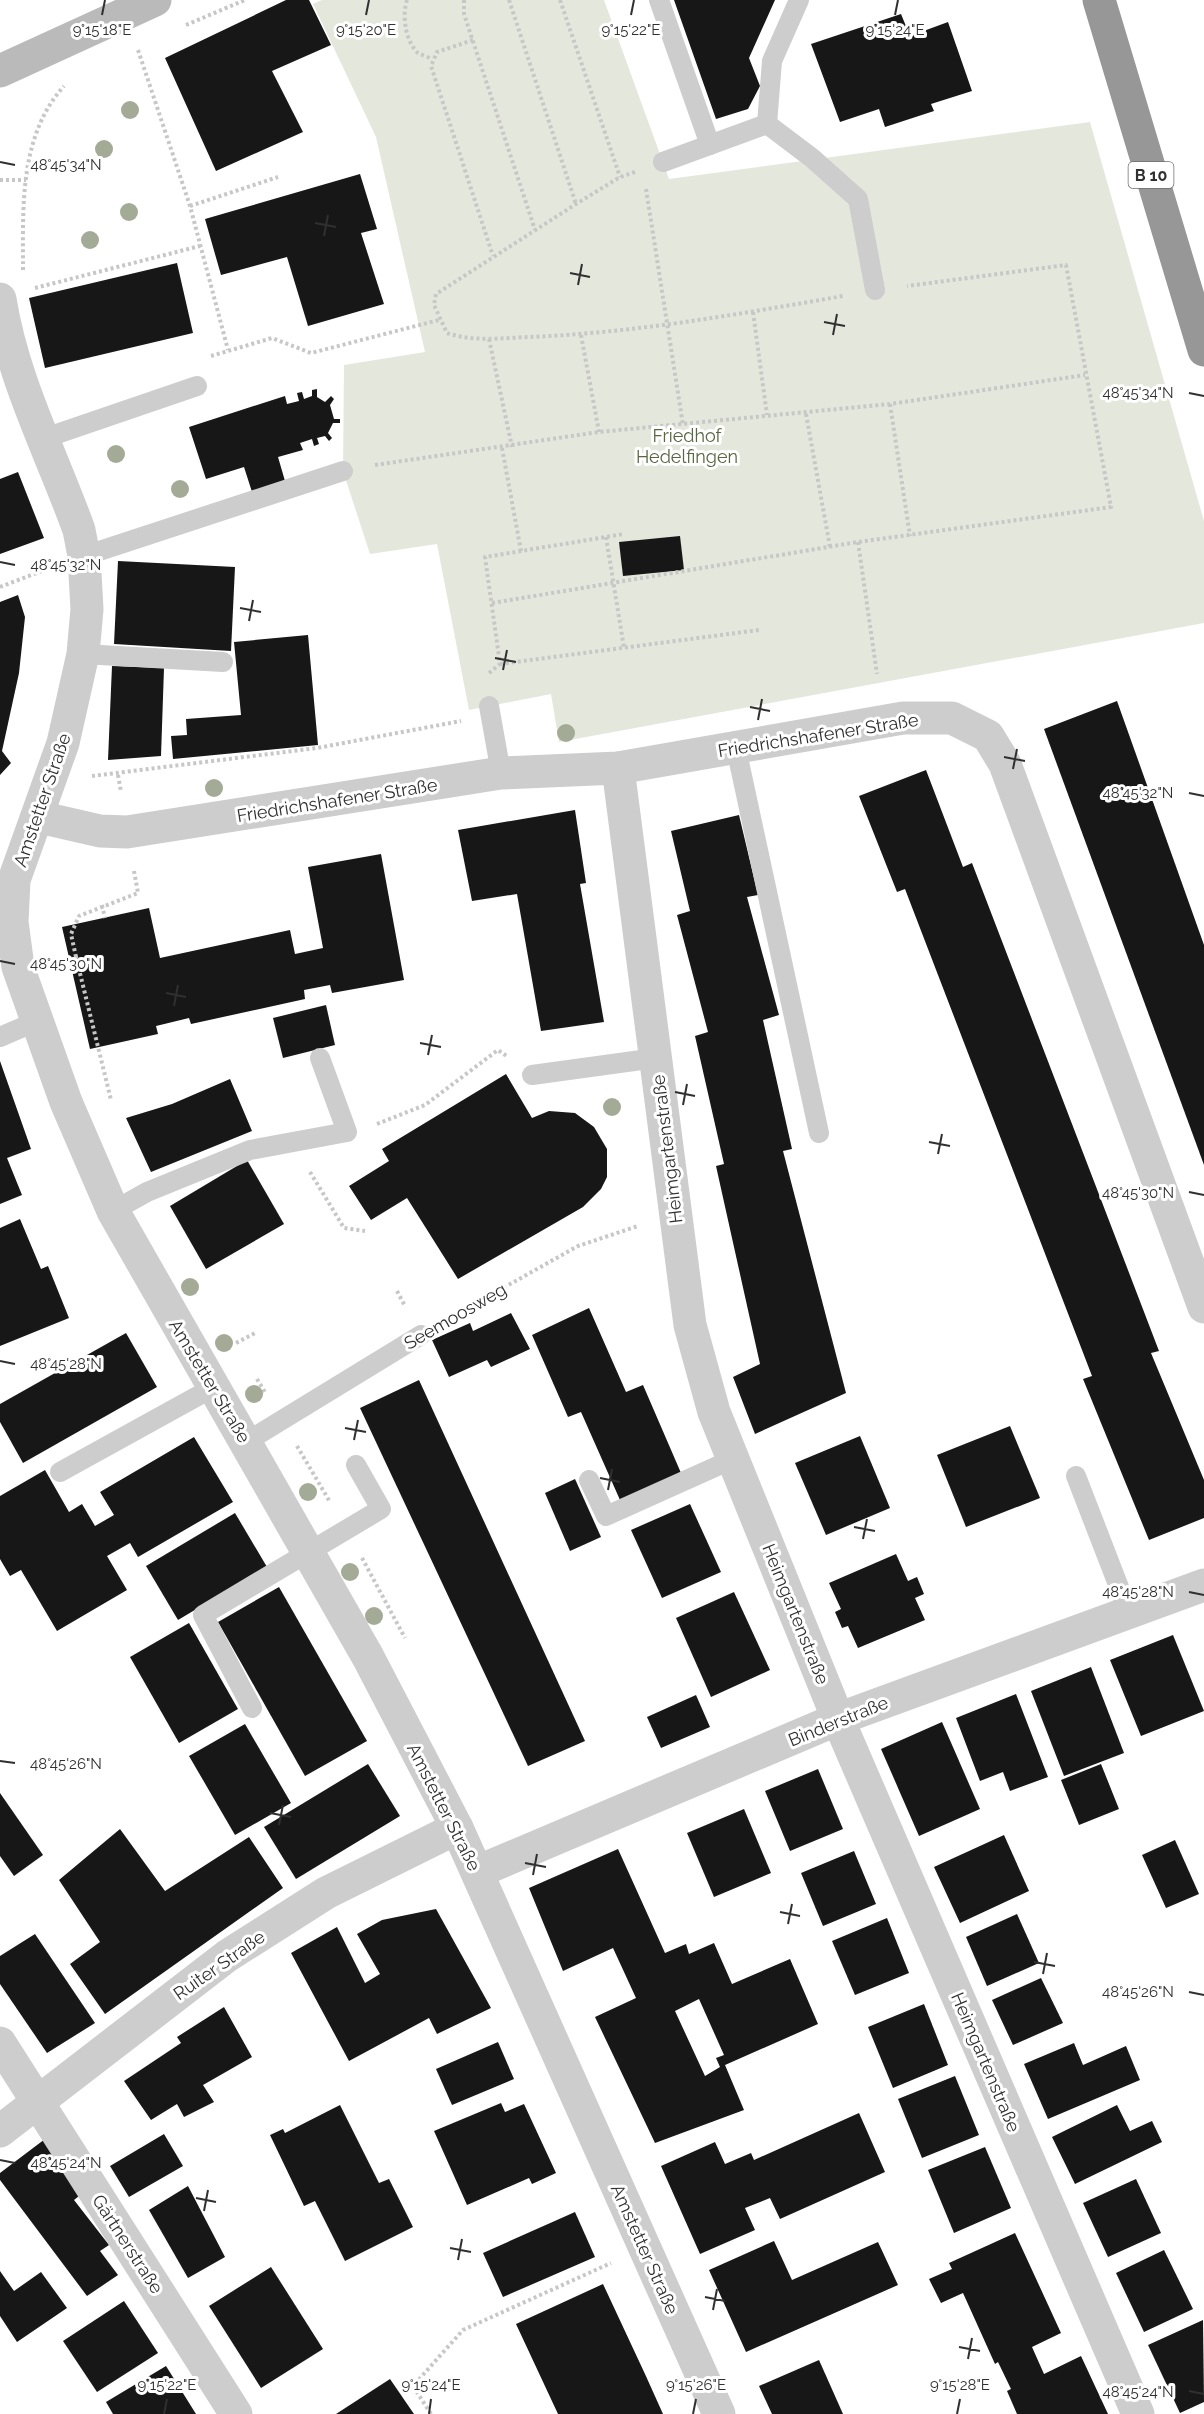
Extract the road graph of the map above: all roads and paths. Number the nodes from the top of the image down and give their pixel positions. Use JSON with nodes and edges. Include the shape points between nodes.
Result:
{"nodes":[{"id":1,"x":155,"y":0,"type":"edge"},
{"id":2,"x":407,"y":0,"type":"edge"},
{"id":3,"x":464,"y":0,"type":"edge"},
{"id":4,"x":509,"y":0,"type":"edge"},
{"id":5,"x":560,"y":0,"type":"edge"},
{"id":6,"x":659,"y":0,"type":"edge"},
{"id":7,"x":799,"y":0,"type":"edge"},
{"id":8,"x":1099,"y":0,"type":"edge"},
{"id":9,"x":473,"y":40,"type":"junction"},
{"id":10,"x":137,"y":46,"type":"dead end"},
{"id":11,"x":432,"y":59,"type":"junction"},
{"id":12,"x":0,"y":71,"type":"edge"},
{"id":13,"x":73,"y":81,"type":"dead end"},
{"id":14,"x":767,"y":124,"type":"junction"},
{"id":15,"x":710,"y":145,"type":"junction"},
{"id":16,"x":663,"y":162,"type":"joint"},
{"id":17,"x":643,"y":169,"type":"junction"},
{"id":18,"x":278,"y":177,"type":"dead end"},
{"id":19,"x":620,"y":177,"type":"junction"},
{"id":20,"x":0,"y":180,"type":"edge"},
{"id":21,"x":26,"y":180,"type":"junction"},
{"id":22,"x":576,"y":204,"type":"junction"},
{"id":23,"x":190,"y":206,"type":"junction"},
{"id":24,"x":534,"y":230,"type":"junction"},
{"id":25,"x":200,"y":246,"type":"junction"},
{"id":26,"x":493,"y":256,"type":"junction"},
{"id":27,"x":34,"y":288,"type":"dead end"},
{"id":28,"x":11,"y":289,"type":"edge"},
{"id":29,"x":875,"y":290,"type":"junction"},
{"id":30,"x":753,"y":312,"type":"junction"},
{"id":31,"x":439,"y":320,"type":"junction"},
{"id":32,"x":665,"y":324,"type":"junction"},
{"id":33,"x":581,"y":335,"type":"junction"},
{"id":34,"x":3,"y":337,"type":"edge"},
{"id":35,"x":489,"y":339,"type":"junction"},
{"id":36,"x":228,"y":350,"type":"junction"},
{"id":37,"x":1204,"y":350,"type":"edge"},
{"id":38,"x":206,"y":357,"type":"dead end"},
{"id":39,"x":1085,"y":375,"type":"junction"},
{"id":40,"x":197,"y":386,"type":"dead end"},
{"id":41,"x":890,"y":404,"type":"junction"},
{"id":42,"x":806,"y":414,"type":"junction"},
{"id":43,"x":767,"y":415,"type":"junction"},
{"id":44,"x":683,"y":425,"type":"junction"},
{"id":45,"x":599,"y":432,"type":"junction"},
{"id":46,"x":42,"y":439,"type":"junction"},
{"id":47,"x":512,"y":447,"type":"junction"},
{"id":48,"x":502,"y":448,"type":"junction"},
{"id":49,"x":343,"y":471,"type":"joint"},
{"id":50,"x":624,"y":534,"type":"dead end"},
{"id":51,"x":910,"y":536,"type":"junction"},
{"id":52,"x":606,"y":537,"type":"junction"},
{"id":53,"x":858,"y":542,"type":"junction"},
{"id":54,"x":830,"y":547,"type":"junction"},
{"id":55,"x":521,"y":551,"type":"junction"},
{"id":56,"x":84,"y":556,"type":"junction"},
{"id":57,"x":613,"y":584,"type":"junction"},
{"id":58,"x":0,"y":586,"type":"edge"},
{"id":59,"x":492,"y":603,"type":"junction"},
{"id":60,"x":759,"y":630,"type":"dead end"},
{"id":61,"x":624,"y":648,"type":"junction"},
{"id":62,"x":83,"y":654,"type":"junction"},
{"id":63,"x":223,"y":662,"type":"dead end"},
{"id":64,"x":500,"y":664,"type":"junction"},
{"id":65,"x":877,"y":674,"type":"dead end"},
{"id":66,"x":489,"y":710,"type":"junction"},
{"id":67,"x":736,"y":748,"type":"junction"},
{"id":68,"x":618,"y":768,"type":"junction"},
{"id":69,"x":501,"y":773,"type":"junction"},
{"id":70,"x":52,"y":778,"type":"junction"},
{"id":71,"x":39,"y":817,"type":"junction"},
{"id":72,"x":7,"y":882,"type":"edge"},
{"id":73,"x":102,"y":905,"type":"dead end"},
{"id":74,"x":105,"y":918,"type":"dead end"},
{"id":75,"x":75,"y":924,"type":"dead end"},
{"id":76,"x":76,"y":957,"type":"junction"},
{"id":77,"x":70,"y":958,"type":"dead end"},
{"id":78,"x":37,"y":1021,"type":"junction"},
{"id":79,"x":0,"y":1036,"type":"edge"},
{"id":80,"x":96,"y":1047,"type":"dead end"},
{"id":81,"x":320,"y":1058,"type":"dead end"},
{"id":82,"x":656,"y":1058,"type":"junction"},
{"id":83,"x":532,"y":1075,"type":"joint"},
{"id":84,"x":347,"y":1132,"type":"junction"},
{"id":85,"x":819,"y":1133,"type":"dead end"},
{"id":86,"x":292,"y":1143,"type":"junction"},
{"id":87,"x":113,"y":1212,"type":"junction"},
{"id":88,"x":675,"y":1214,"type":"junction"},
{"id":89,"x":365,"y":1231,"type":"dead end"},
{"id":90,"x":1204,"y":1307,"type":"edge"},
{"id":91,"x":257,"y":1332,"type":"dead end"},
{"id":92,"x":421,"y":1335,"type":"joint"},
{"id":93,"x":236,"y":1343,"type":"dead end"},
{"id":94,"x":214,"y":1386,"type":"junction"},
{"id":95,"x":246,"y":1442,"type":"junction"},
{"id":96,"x":733,"y":1460,"type":"junction"},
{"id":97,"x":356,"y":1465,"type":"dead end"},
{"id":98,"x":60,"y":1472,"type":"dead end"},
{"id":99,"x":1076,"y":1476,"type":"dead end"},
{"id":100,"x":589,"y":1480,"type":"dead end"},
{"id":101,"x":309,"y":1552,"type":"junction"},
{"id":102,"x":1204,"y":1585,"type":"edge"},
{"id":103,"x":1129,"y":1612,"type":"junction"},
{"id":104,"x":252,"y":1708,"type":"dead end"},
{"id":105,"x":838,"y":1719,"type":"junction"},
{"id":106,"x":457,"y":1828,"type":"junction"},
{"id":107,"x":477,"y":1872,"type":"junction"},
{"id":108,"x":0,"y":2043,"type":"edge"},
{"id":109,"x":36,"y":2101,"type":"junction"},
{"id":110,"x":0,"y":2131,"type":"edge"},
{"id":111,"x":645,"y":2248,"type":"junction"},
{"id":112,"x":236,"y":2414,"type":"edge"},
{"id":113,"x":431,"y":2414,"type":"edge"},
{"id":114,"x":719,"y":2414,"type":"edge"},
{"id":115,"x":1138,"y":2414,"type":"edge"}],
"edges":[{"from":1,"to":12,"type":"main road"},
{"from":2,"to":11,"type":"path","via":[[405,20],[410,40],[419,53]]},
{"from":3,"to":9,"type":"path","via":[[464,14]]},
{"from":4,"to":22,"type":"path"},
{"from":5,"to":19,"type":"path"},
{"from":6,"to":15,"type":"lane"},
{"from":7,"to":14,"type":"lane","via":[[772,61]]},
{"from":8,"to":37,"type":"highway","number":"B 10"},
{"from":9,"to":11,"type":"path","via":[[444,49]]},
{"from":9,"to":24,"type":"path"},
{"from":10,"to":23,"type":"path"},
{"from":11,"to":26,"type":"path"},
{"from":13,"to":21,"type":"path","via":[[48,104],[33,138]]},
{"from":14,"to":15,"type":"lane"},
{"from":14,"to":29,"type":"lane","via":[[858,199]]},
{"from":15,"to":16,"type":"lane"},
{"from":16,"to":17,"type":"path"},
{"from":17,"to":19,"type":"path"},
{"from":17,"to":32,"type":"path"},
{"from":18,"to":23,"type":"path"},
{"from":19,"to":22,"type":"path"},
{"from":20,"to":21,"type":"path"},
{"from":21,"to":28,"type":"path"},
{"from":22,"to":24,"type":"path"},
{"from":23,"to":25,"type":"path"},
{"from":24,"to":26,"type":"path"},
{"from":25,"to":27,"type":"path"},
{"from":25,"to":36,"type":"path"},
{"from":26,"to":31,"type":"path","via":[[436,294],[434,305]]},
{"from":28,"to":34,"type":"street","name":"Amstetter Straße"},
{"from":29,"to":30,"type":"path"},
{"from":29,"to":39,"type":"path","via":[[1066,265]]},
{"from":30,"to":32,"type":"path"},
{"from":30,"to":43,"type":"path"},
{"from":31,"to":35,"type":"path","via":[[447,333]]},
{"from":31,"to":36,"type":"path","via":[[311,353],[272,338]]},
{"from":32,"to":33,"type":"path"},
{"from":32,"to":44,"type":"path"},
{"from":33,"to":35,"type":"path"},
{"from":33,"to":45,"type":"path"},
{"from":34,"to":46,"type":"street","name":"Amstetter Straße"},
{"from":35,"to":47,"type":"path"},
{"from":36,"to":38,"type":"path"},
{"from":39,"to":41,"type":"path"},
{"from":39,"to":51,"type":"path","via":[[1111,507]]},
{"from":40,"to":46,"type":"lane"},
{"from":41,"to":42,"type":"path"},
{"from":41,"to":51,"type":"path"},
{"from":42,"to":43,"type":"path"},
{"from":42,"to":54,"type":"path"},
{"from":43,"to":44,"type":"path"},
{"from":44,"to":45,"type":"path"},
{"from":45,"to":47,"type":"path"},
{"from":46,"to":56,"type":"street","name":"Amstetter Straße","via":[[79,530]]},
{"from":47,"to":48,"type":"path"},
{"from":48,"to":49,"type":"path"},
{"from":48,"to":55,"type":"path"},
{"from":49,"to":56,"type":"lane"},
{"from":50,"to":52,"type":"path"},
{"from":51,"to":53,"type":"path"},
{"from":52,"to":55,"type":"path"},
{"from":52,"to":57,"type":"path"},
{"from":53,"to":54,"type":"path"},
{"from":53,"to":65,"type":"path"},
{"from":54,"to":57,"type":"path"},
{"from":55,"to":59,"type":"path","via":[[485,557]]},
{"from":56,"to":58,"type":"path"},
{"from":56,"to":62,"type":"street","name":"Amstetter Straße","via":[[87,609]]},
{"from":57,"to":59,"type":"path"},
{"from":57,"to":61,"type":"path"},
{"from":59,"to":64,"type":"path"},
{"from":60,"to":61,"type":"path"},
{"from":61,"to":64,"type":"path"},
{"from":62,"to":63,"type":"lane"},
{"from":62,"to":70,"type":"street","name":"Amstetter Straße"},
{"from":64,"to":66,"type":"path","via":[[483,678]]},
{"from":66,"to":69,"type":"lane"},
{"from":66,"to":70,"type":"path","via":[[317,748],[118,775]]},
{"from":67,"to":68,"type":"street","name":"Friedrichshafener Straße"},
{"from":67,"to":85,"type":"lane"},
{"from":67,"to":90,"type":"street","name":"Friedrichshafener Straße","via":[[903,718],[952,718],[988,736],[1005,764]]},
{"from":68,"to":69,"type":"street","name":"Friedrichshafener Straße"},
{"from":68,"to":82,"type":"street","name":"Heimgartenstraße"},
{"from":69,"to":71,"type":"street","name":"Friedrichshafener Straße","via":[[128,832],[100,831]]},
{"from":70,"to":71,"type":"street","name":"Amstetter Straße"},
{"from":71,"to":72,"type":"street","name":"Amstetter Straße"},
{"from":72,"to":78,"type":"street","name":"Amstetter Straße","via":[[18,967]]},
{"from":73,"to":74,"type":"path"},
{"from":75,"to":76,"type":"path","via":[[72,934]]},
{"from":76,"to":77,"type":"path"},
{"from":76,"to":80,"type":"path"},
{"from":78,"to":79,"type":"lane"},
{"from":78,"to":87,"type":"street","name":"Amstetter Straße","via":[[66,1102]]},
{"from":81,"to":84,"type":"lane"},
{"from":82,"to":83,"type":"lane"},
{"from":82,"to":88,"type":"street","name":"Heimgartenstraße"},
{"from":83,"to":84,"type":"path","via":[[498,1050],[425,1105]]},
{"from":84,"to":86,"type":"lane"},
{"from":86,"to":87,"type":"lane","via":[[250,1150],[147,1192]]},
{"from":86,"to":89,"type":"path","via":[[344,1228]]},
{"from":87,"to":94,"type":"street","name":"Amstetter Straße"},
{"from":88,"to":92,"type":"path","name":"Seemoosweg","via":[[578,1246]]},
{"from":88,"to":96,"type":"street","name":"Heimgartenstraße","via":[[690,1325],[714,1412]]},
{"from":91,"to":93,"type":"path"},
{"from":92,"to":95,"type":"lane","name":"Seemoosweg"},
{"from":94,"to":95,"type":"street","name":"Amstetter Straße"},
{"from":94,"to":98,"type":"lane"},
{"from":95,"to":101,"type":"street","name":"Amstetter Straße"},
{"from":96,"to":100,"type":"lane","via":[[606,1516]]},
{"from":96,"to":105,"type":"street","name":"Heimgartenstraße"},
{"from":97,"to":101,"type":"lane","via":[[381,1509]]},
{"from":99,"to":103,"type":"lane"},
{"from":101,"to":104,"type":"lane","via":[[203,1615]]},
{"from":101,"to":106,"type":"street","name":"Amstetter Straße"},
{"from":102,"to":103,"type":"street","name":"Binderstraße"},
{"from":103,"to":105,"type":"street","name":"Binderstraße"},
{"from":105,"to":107,"type":"street","name":"Binderstraße"},
{"from":105,"to":115,"type":"street","name":"Heimgartenstraße"},
{"from":106,"to":107,"type":"street","name":"Amstetter Straße"},
{"from":106,"to":109,"type":"street","name":"Ruiter Straße","via":[[326,1893],[227,1956]]},
{"from":107,"to":111,"type":"street","name":"Amstetter Straße"},
{"from":108,"to":109,"type":"street","name":"Gärtnerstraße"},
{"from":109,"to":110,"type":"street","name":"Ruiter Straße"},
{"from":109,"to":112,"type":"street","name":"Gärtnerstraße"},
{"from":111,"to":113,"type":"path","via":[[463,2330],[413,2386]]},
{"from":111,"to":114,"type":"street","name":"Amstetter Straße"}]}
